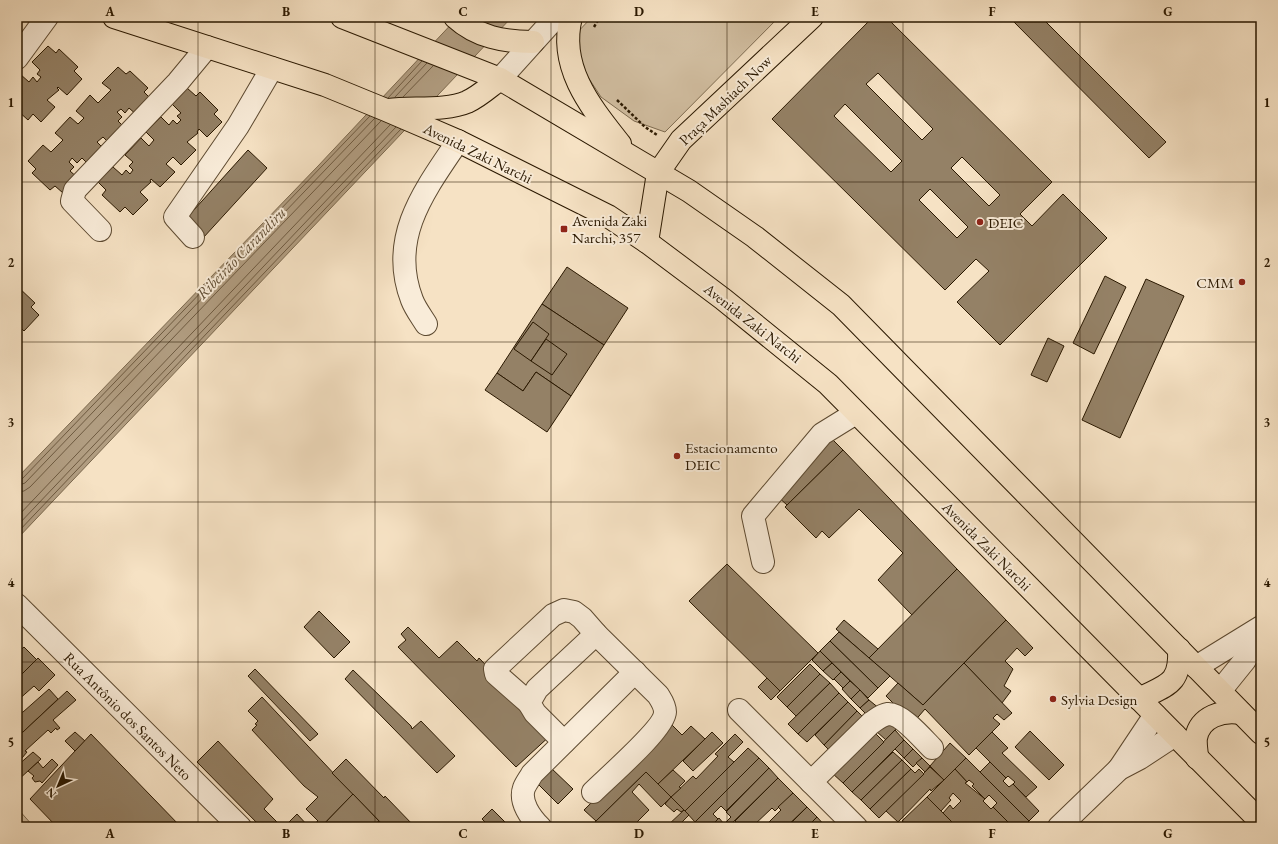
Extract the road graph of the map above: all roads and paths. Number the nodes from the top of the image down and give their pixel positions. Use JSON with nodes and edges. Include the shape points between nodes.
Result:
{"nodes":[{"id":1,"x":47,"y":17,"type":"edge"},
{"id":2,"x":114,"y":17,"type":"edge"},
{"id":3,"x":342,"y":17,"type":"edge"},
{"id":4,"x":455,"y":17,"type":"edge"},
{"id":5,"x":556,"y":17,"type":"edge"},
{"id":6,"x":571,"y":17,"type":"edge"},
{"id":7,"x":600,"y":17,"type":"edge"},
{"id":8,"x":812,"y":17,"type":"edge"},
{"id":9,"x":592,"y":30,"type":"dead end"},
{"id":10,"x":525,"y":42,"type":"junction"},
{"id":11,"x":206,"y":47,"type":"junction"},
{"id":12,"x":17,"y":58,"type":"edge"},
{"id":13,"x":272,"y":68,"type":"junction"},
{"id":14,"x":498,"y":80,"type":"junction"},
{"id":15,"x":614,"y":97,"type":"dead end"},
{"id":16,"x":386,"y":110,"type":"junction"},
{"id":17,"x":657,"y":136,"type":"dead end"},
{"id":18,"x":450,"y":138,"type":"junction"},
{"id":19,"x":628,"y":154,"type":"junction"},
{"id":20,"x":658,"y":173,"type":"junction"},
{"id":21,"x":100,"y":230,"type":"dead end"},
{"id":22,"x":193,"y":236,"type":"dead end"},
{"id":23,"x":647,"y":242,"type":"junction"},
{"id":24,"x":426,"y":324,"type":"dead end"},
{"id":25,"x":856,"y":413,"type":"junction"},
{"id":26,"x":763,"y":562,"type":"dead end"},
{"id":27,"x":17,"y":605,"type":"edge"},
{"id":28,"x":1261,"y":627,"type":"edge"},
{"id":29,"x":1261,"y":631,"type":"edge"},
{"id":30,"x":596,"y":634,"type":"junction"},
{"id":31,"x":1178,"y":649,"type":"junction"},
{"id":32,"x":1196,"y":667,"type":"junction"},
{"id":33,"x":635,"y":672,"type":"junction"},
{"id":34,"x":1220,"y":691,"type":"junction"},
{"id":35,"x":1139,"y":699,"type":"junction"},
{"id":36,"x":529,"y":703,"type":"junction"},
{"id":37,"x":739,"y":710,"type":"dead end"},
{"id":38,"x":1241,"y":713,"type":"junction"},
{"id":39,"x":1154,"y":715,"type":"junction"},
{"id":40,"x":1261,"y":733,"type":"edge"},
{"id":41,"x":1175,"y":735,"type":"junction"},
{"id":42,"x":564,"y":742,"type":"junction"},
{"id":43,"x":932,"y":748,"type":"dead end"},
{"id":44,"x":1197,"y":758,"type":"junction"},
{"id":45,"x":1119,"y":769,"type":"junction"},
{"id":46,"x":811,"y":782,"type":"junction"},
{"id":47,"x":593,"y":792,"type":"dead end"},
{"id":48,"x":1261,"y":822,"type":"edge"},
{"id":49,"x":240,"y":827,"type":"edge"},
{"id":50,"x":540,"y":827,"type":"edge"},
{"id":51,"x":856,"y":827,"type":"edge"},
{"id":52,"x":1059,"y":827,"type":"edge"}],
"edges":[{"from":1,"to":12,"type":"street"},
{"from":2,"to":11,"type":"main road","name":"Avenida Zaki Narchi"},
{"from":3,"to":14,"type":"main road"},
{"from":4,"to":10,"type":"main road","via":[[466,27],[484,36]]},
{"from":5,"to":10,"type":"street"},
{"from":6,"to":19,"type":"main road","via":[[569,53],[577,83],[590,107]]},
{"from":7,"to":9,"type":"path"},
{"from":8,"to":20,"type":"main road","name":"Praça Mashiach Now","via":[[681,140]]},
{"from":10,"to":14,"type":"street"},
{"from":11,"to":13,"type":"main road","name":"Avenida Zaki Narchi"},
{"from":11,"to":21,"type":"street","via":[[178,82],[76,190],[72,201]]},
{"from":13,"to":16,"type":"main road","name":"Avenida Zaki Narchi","via":[[325,85]]},
{"from":13,"to":22,"type":"street","via":[[238,126],[175,217]]},
{"from":14,"to":16,"type":"main road","via":[[483,93],[466,102],[448,106]]},
{"from":14,"to":19,"type":"main road"},
{"from":15,"to":17,"type":"path"},
{"from":16,"to":18,"type":"main road","name":"Avenida Zaki Narchi"},
{"from":18,"to":23,"type":"main road","name":"Avenida Zaki Narchi","via":[[608,216]]},
{"from":18,"to":24,"type":"street","via":[[409,228],[403,254],[405,278],[412,302]]},
{"from":19,"to":20,"type":"main road"},
{"from":20,"to":23,"type":"main road","name":"Praça Mashiach Now"},
{"from":20,"to":31,"type":"main road","via":[[755,237],[841,305]]},
{"from":23,"to":25,"type":"main road","name":"Avenida Zaki Narchi","via":[[794,356],[828,384]]},
{"from":25,"to":26,"type":"street","via":[[822,434],[753,516]]},
{"from":25,"to":35,"type":"main road","name":"Avenida Zaki Narchi"},
{"from":27,"to":49,"type":"street","name":"Rua Antônio dos Santos Neto"},
{"from":28,"to":32,"type":"street"},
{"from":29,"to":34,"type":"street","via":[[1245,660]]},
{"from":30,"to":33,"type":"street"},
{"from":30,"to":36,"type":"street","via":[[537,689]]},
{"from":30,"to":36,"type":"street","via":[[582,618],[574,612],[564,610],[548,619],[495,669],[496,674]]},
{"from":31,"to":32,"type":"main road"},
{"from":31,"to":35,"type":"main road","via":[[1180,664],[1172,681],[1164,688]]},
{"from":32,"to":34,"type":"main road"},
{"from":33,"to":42,"type":"street"},
{"from":33,"to":47,"type":"street","via":[[663,703],[663,720],[659,727]]},
{"from":34,"to":38,"type":"main road"},
{"from":35,"to":39,"type":"main road","name":"Avenida Zaki Narchi"},
{"from":36,"to":42,"type":"street","via":[[535,713]]},
{"from":37,"to":46,"type":"street"},
{"from":38,"to":40,"type":"main road"},
{"from":38,"to":44,"type":"main road","via":[[1222,712],[1205,722],[1196,738]]},
{"from":39,"to":41,"type":"main road","name":"Avenida Zaki Narchi"},
{"from":39,"to":45,"type":"street"},
{"from":41,"to":44,"type":"main road","name":"Avenida Zaki Narchi"},
{"from":41,"to":45,"type":"street"},
{"from":42,"to":50,"type":"street","via":[[532,774],[524,788],[524,805]]},
{"from":43,"to":46,"type":"street","via":[[904,722],[888,714],[871,723]]},
{"from":44,"to":48,"type":"main road","name":"Avenida Zaki Narchi"},
{"from":45,"to":52,"type":"street"},
{"from":46,"to":51,"type":"street"}]}
